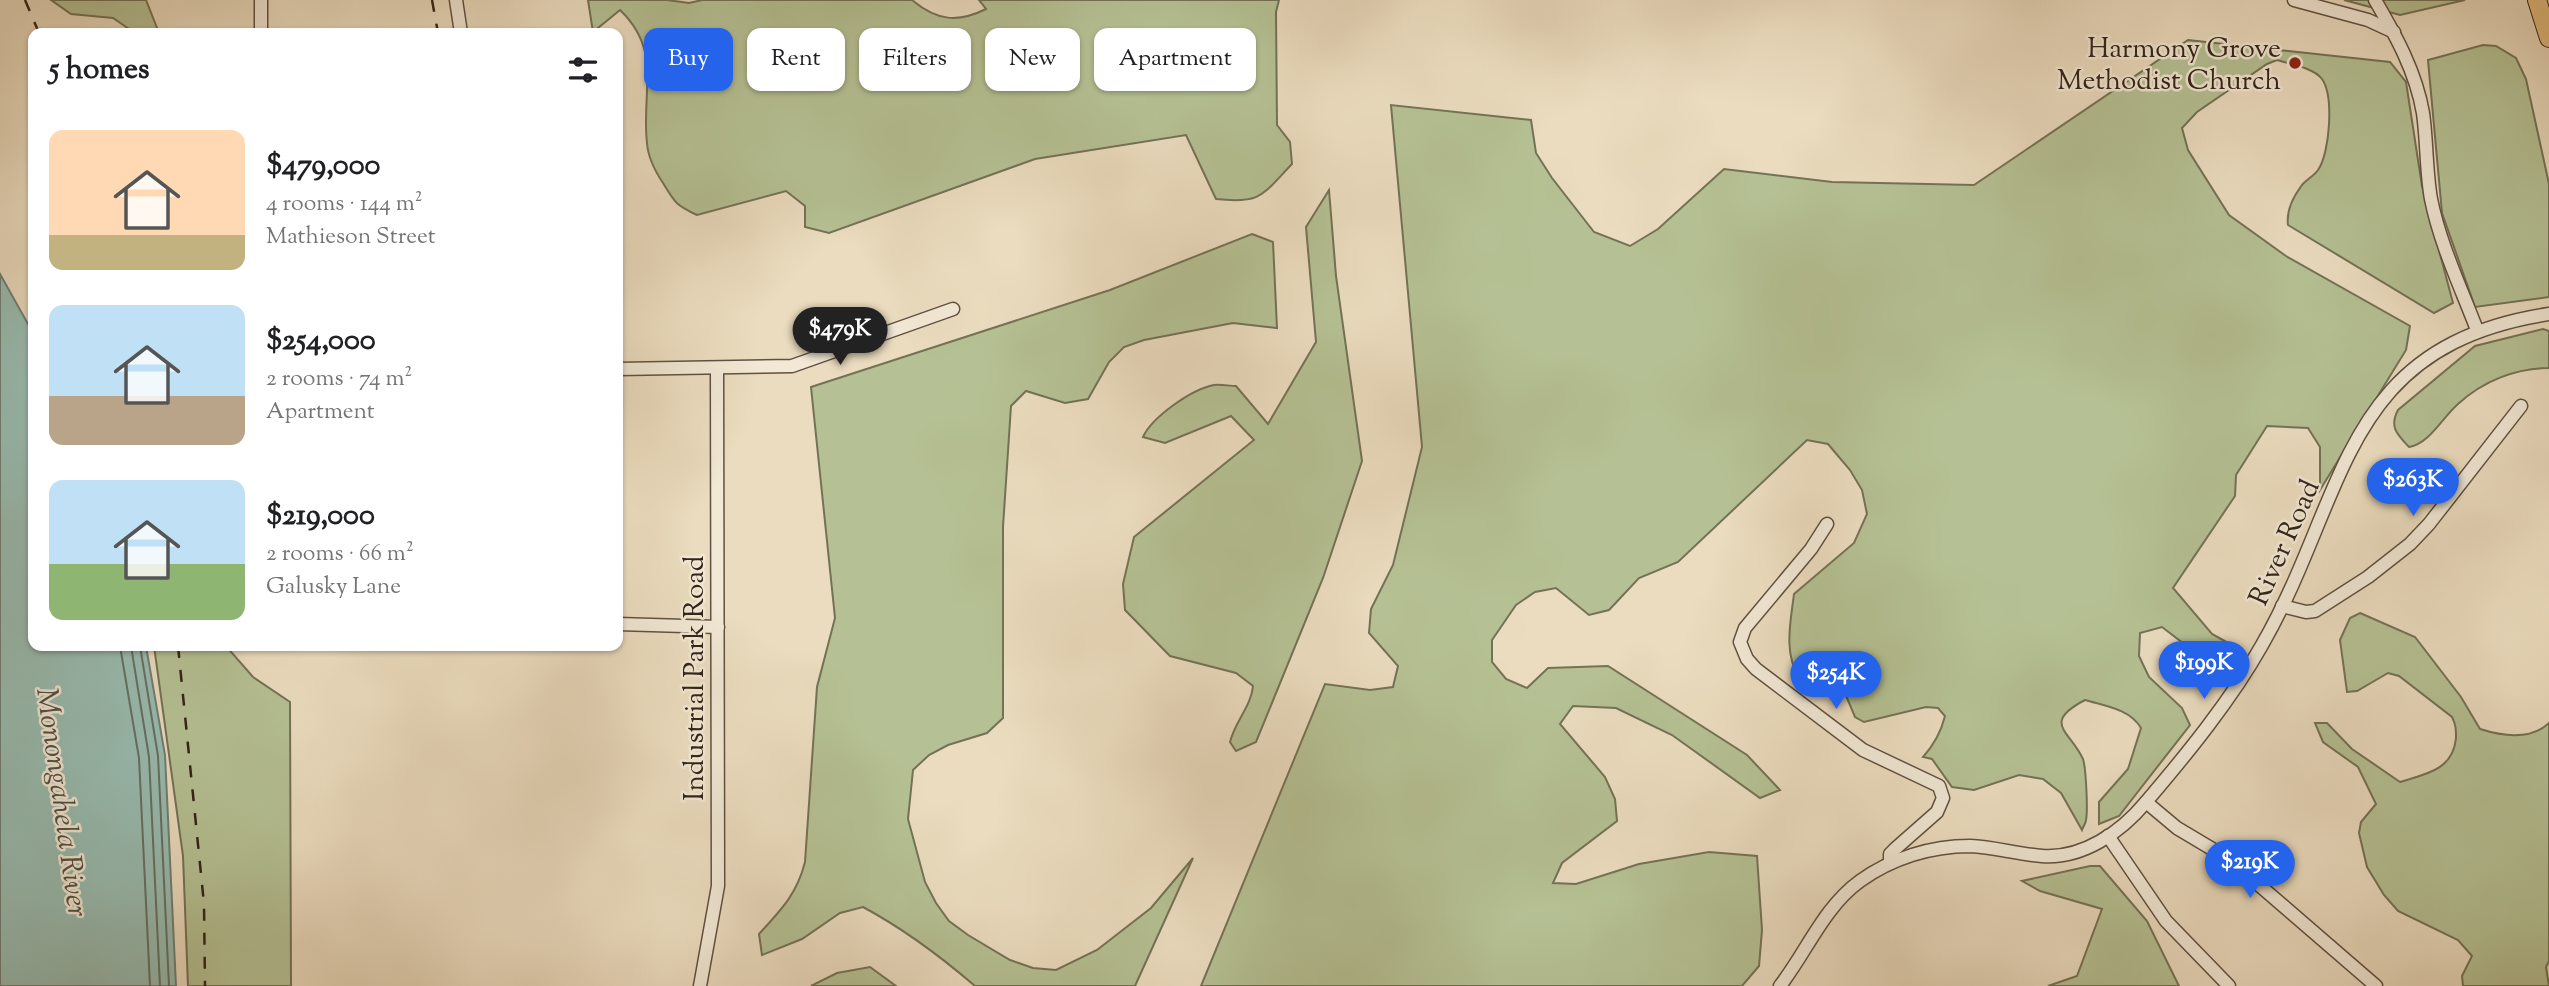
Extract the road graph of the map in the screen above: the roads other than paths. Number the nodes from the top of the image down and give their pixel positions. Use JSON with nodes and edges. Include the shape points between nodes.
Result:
{"nodes":[{"id":1,"x":261,"y":0,"type":"edge"},
{"id":2,"x":456,"y":0,"type":"edge"},
{"id":3,"x":2294,"y":0,"type":"edge"},
{"id":4,"x":2375,"y":0,"type":"edge"},
{"id":5,"x":2537,"y":0,"type":"edge"},
{"id":6,"x":261,"y":28,"type":"edge"},
{"id":7,"x":460,"y":28,"type":"edge"},
{"id":8,"x":2394,"y":32,"type":"junction"},
{"id":9,"x":2549,"y":38,"type":"edge"},
{"id":10,"x":953,"y":309,"type":"dead end"},
{"id":11,"x":2549,"y":314,"type":"edge"},
{"id":12,"x":2477,"y":330,"type":"junction"},
{"id":13,"x":717,"y":368,"type":"junction"},
{"id":14,"x":623,"y":369,"type":"edge"},
{"id":15,"x":2521,"y":406,"type":"dead end"},
{"id":16,"x":1826,"y":524,"type":"dead end"},
{"id":17,"x":2282,"y":606,"type":"junction"},
{"id":18,"x":623,"y":624,"type":"edge"},
{"id":19,"x":718,"y":627,"type":"junction"},
{"id":20,"x":2146,"y":802,"type":"junction"},
{"id":21,"x":2108,"y":836,"type":"junction"},
{"id":22,"x":1890,"y":863,"type":"junction"},
{"id":23,"x":2373,"y":984,"type":"edge"},
{"id":24,"x":700,"y":986,"type":"edge"},
{"id":25,"x":1780,"y":986,"type":"edge"},
{"id":26,"x":2229,"y":986,"type":"edge"}],
"edges":[{"from":1,"to":6,"type":"street"},
{"from":2,"to":7,"type":"street"},
{"from":3,"to":8,"type":"street","via":[[2368,20]]},
{"from":4,"to":8,"type":"street"},
{"from":5,"to":9,"type":"highway"},
{"from":8,"to":12,"type":"street","via":[[2419,94],[2438,225]]},
{"from":10,"to":13,"type":"street","via":[[792,366]]},
{"from":11,"to":12,"type":"street","name":"River Road"},
{"from":12,"to":17,"type":"street","name":"River Road","via":[[2420,363],[2397,382],[2370,416]]},
{"from":13,"to":14,"type":"street"},
{"from":13,"to":19,"type":"street","name":"Industrial Park Road"},
{"from":15,"to":17,"type":"street","via":[[2410,544],[2315,611]]},
{"from":16,"to":22,"type":"street","via":[[1811,549],[1745,628],[1740,642],[1756,669],[1834,730],[1878,758],[1940,786],[1937,812],[1895,849]]},
{"from":17,"to":20,"type":"street","name":"River Road","via":[[2239,681]]},
{"from":18,"to":19,"type":"street"},
{"from":19,"to":24,"type":"street","name":"Industrial Park Road","via":[[718,886]]},
{"from":20,"to":21,"type":"street","name":"River Road"},
{"from":20,"to":23,"type":"street","via":[[2229,859]]},
{"from":21,"to":22,"type":"street","name":"River Road","via":[[2066,854],[1950,847]]},
{"from":21,"to":26,"type":"street","via":[[2166,921]]},
{"from":22,"to":25,"type":"street","name":"River Road","via":[[1838,900]]}]}
